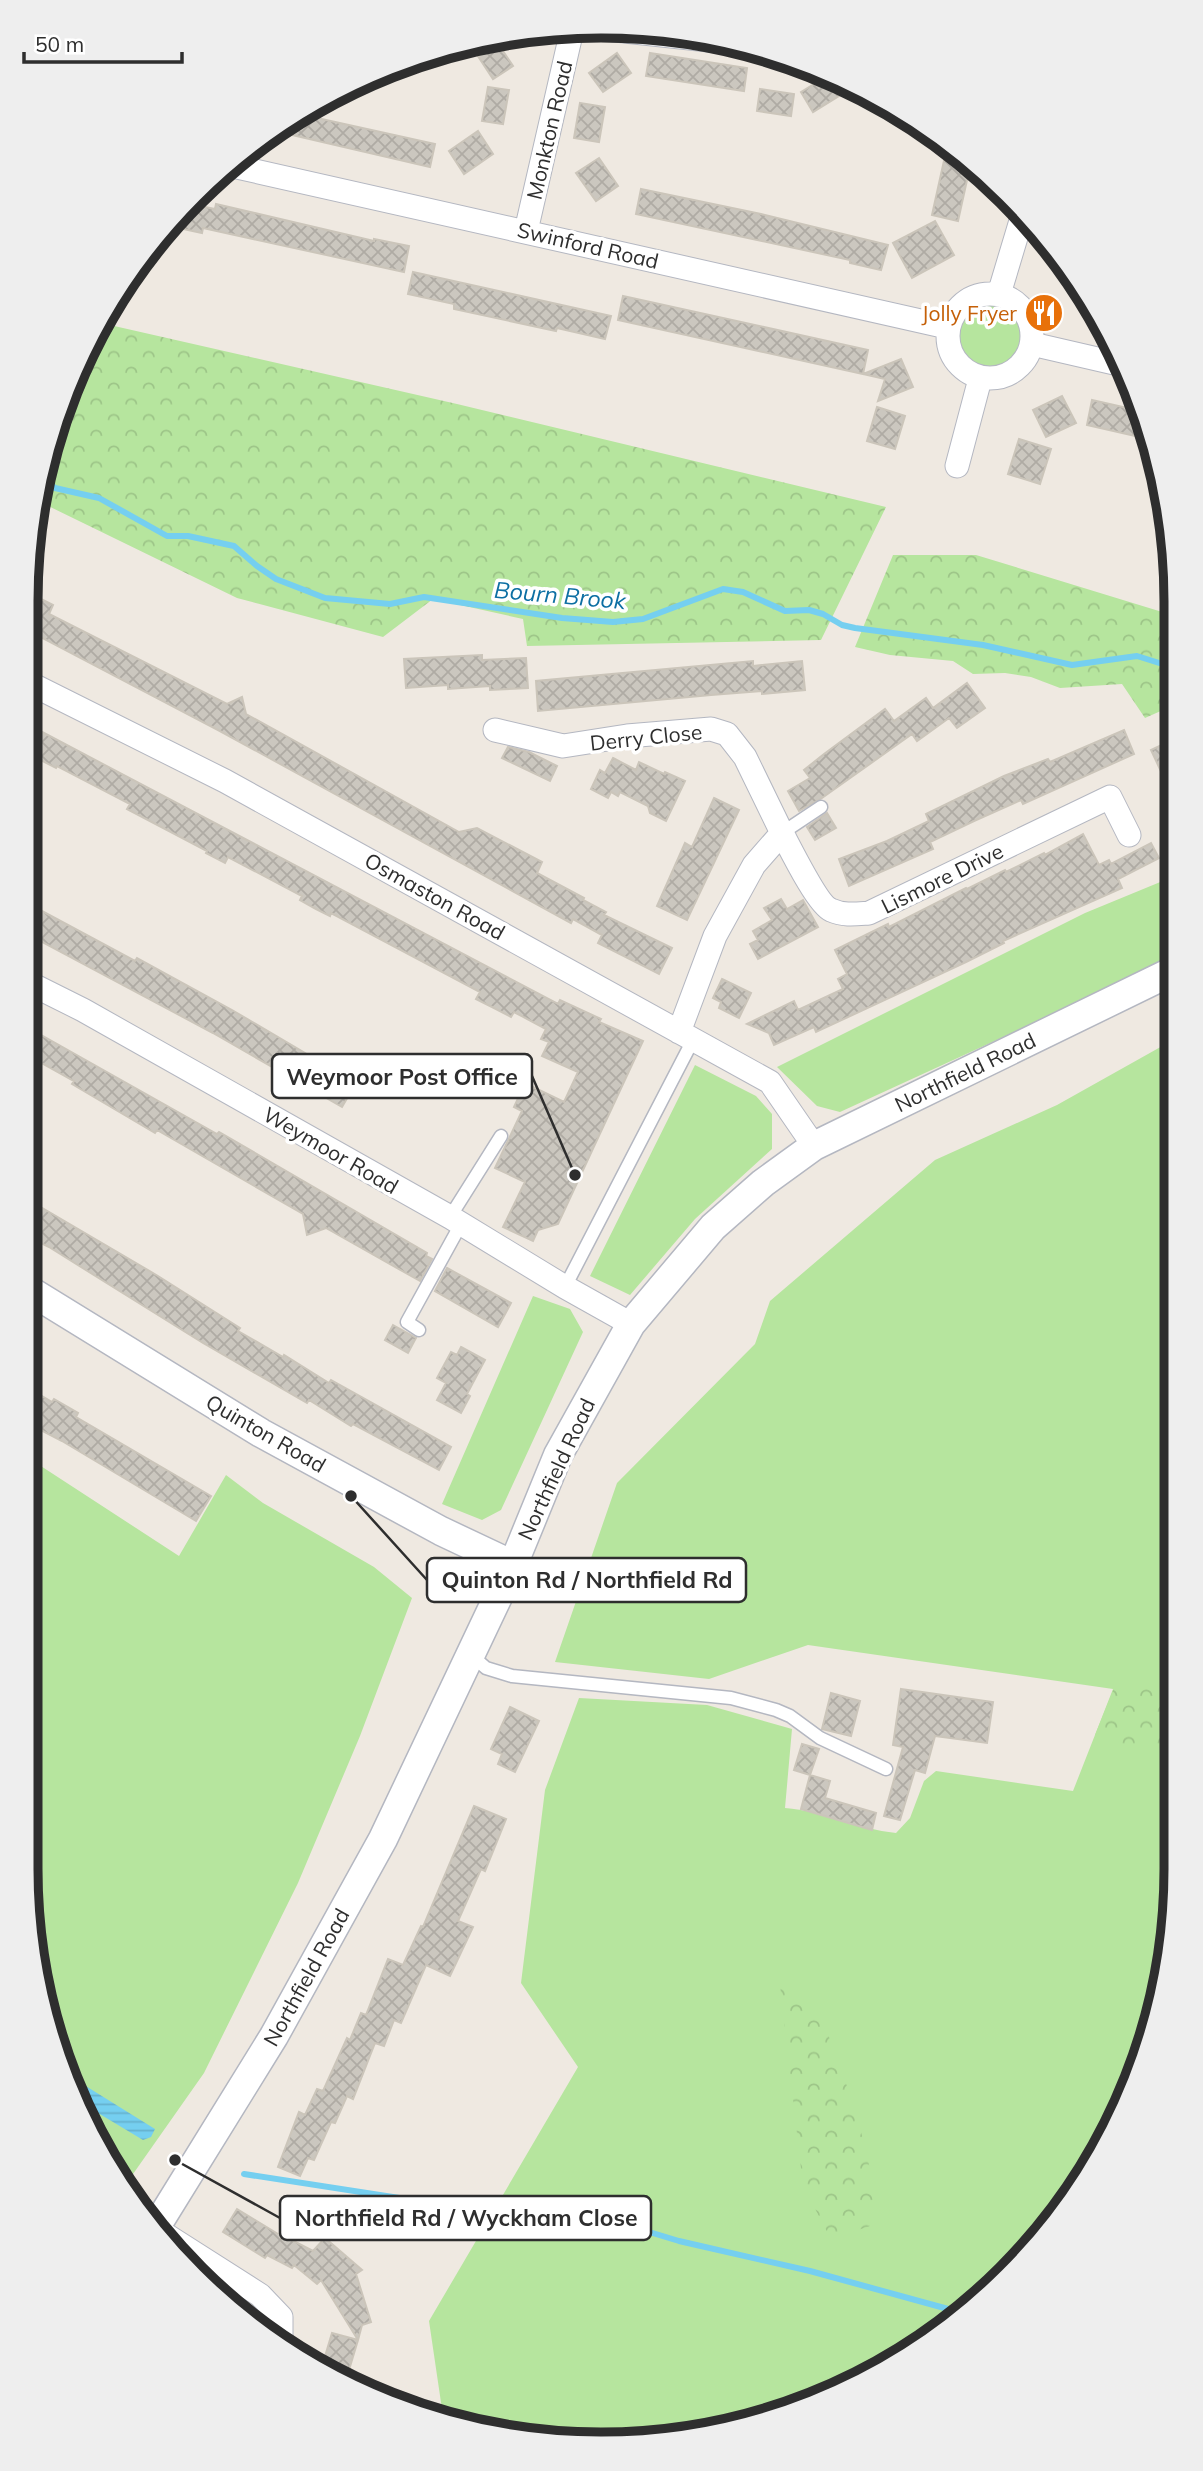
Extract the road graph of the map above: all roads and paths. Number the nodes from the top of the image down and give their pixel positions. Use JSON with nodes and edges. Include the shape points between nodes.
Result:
{"nodes":[{"id":1,"x":570,"y":40,"type":"edge"},
{"id":2,"x":242,"y":168,"type":"edge"},
{"id":3,"x":1020,"y":224,"type":"edge"},
{"id":4,"x":526,"y":231,"type":"junction"},
{"id":5,"x":999,"y":294,"type":"junction"},
{"id":6,"x":947,"y":327,"type":"junction"},
{"id":7,"x":1032,"y":344,"type":"junction"},
{"id":8,"x":1111,"y":362,"type":"edge"},
{"id":9,"x":980,"y":379,"type":"junction"},
{"id":10,"x":957,"y":466,"type":"dead end"},
{"id":11,"x":38,"y":688,"type":"edge"},
{"id":12,"x":495,"y":730,"type":"dead end"},
{"id":13,"x":821,"y":807,"type":"dead end"},
{"id":14,"x":782,"y":833,"type":"junction"},
{"id":15,"x":1129,"y":835,"type":"dead end"},
{"id":16,"x":1164,"y":975,"type":"edge"},
{"id":17,"x":38,"y":988,"type":"edge"},
{"id":18,"x":686,"y":1036,"type":"junction"},
{"id":19,"x":501,"y":1136,"type":"dead end"},
{"id":20,"x":814,"y":1146,"type":"junction"},
{"id":21,"x":456,"y":1221,"type":"junction"},
{"id":22,"x":565,"y":1287,"type":"junction"},
{"id":23,"x":38,"y":1296,"type":"edge"},
{"id":24,"x":631,"y":1324,"type":"junction"},
{"id":25,"x":419,"y":1330,"type":"dead end"},
{"id":26,"x":513,"y":1565,"type":"junction"},
{"id":27,"x":471,"y":1655,"type":"junction"},
{"id":28,"x":886,"y":1769,"type":"dead end"},
{"id":29,"x":161,"y":2219,"type":"edge"},
{"id":30,"x":183,"y":2247,"type":"edge"},
{"id":31,"x":281,"y":2332,"type":"edge"}],
"edges":[{"from":1,"to":4,"type":"street","name":"Monkton Road"},
{"from":2,"to":4,"type":"street","name":"Swinford Road"},
{"from":3,"to":5,"type":"street"},
{"from":4,"to":6,"type":"street","name":"Swinford Road"},
{"from":5,"to":6,"type":"street","via":[[982,294],[962,303]]},
{"from":5,"to":7,"type":"street","via":[[1016,302],[1028,316]]},
{"from":6,"to":9,"type":"street","via":[[949,352],[959,367]]},
{"from":7,"to":8,"type":"street"},
{"from":7,"to":9,"type":"street","via":[[1020,367],[1000,378]]},
{"from":9,"to":10,"type":"street"},
{"from":11,"to":18,"type":"street","name":"Osmaston Road","via":[[225,781]]},
{"from":12,"to":14,"type":"street","name":"Derry Close","via":[[563,746],[711,729],[727,734],[745,757]]},
{"from":13,"to":14,"type":"lane"},
{"from":14,"to":15,"type":"street","name":"Lismore Drive","via":[[828,909],[848,915],[869,913],[1110,797]]},
{"from":14,"to":18,"type":"street","via":[[754,865],[715,936]]},
{"from":16,"to":20,"type":"street","name":"Northfield Road"},
{"from":17,"to":21,"type":"street","name":"Weymoor Road"},
{"from":18,"to":20,"type":"street","name":"Osmaston Road","via":[[770,1082]]},
{"from":18,"to":22,"type":"lane"},
{"from":19,"to":21,"type":"lane"},
{"from":20,"to":24,"type":"street","name":"Northfield Road","via":[[713,1227]]},
{"from":21,"to":22,"type":"street","name":"Weymoor Road"},
{"from":21,"to":25,"type":"lane","via":[[407,1322]]},
{"from":22,"to":24,"type":"street","name":"Weymoor Road"},
{"from":23,"to":26,"type":"street","name":"Quinton Road","via":[[261,1433]]},
{"from":24,"to":26,"type":"street","name":"Northfield Road","via":[[558,1455]]},
{"from":26,"to":27,"type":"street","name":"Northfield Road"},
{"from":27,"to":28,"type":"lane","via":[[485,1668],[512,1676],[731,1698],[776,1710],[820,1738]]},
{"from":27,"to":29,"type":"street","name":"Northfield Road","via":[[383,1839],[274,2036]]},
{"from":30,"to":31,"type":"street","via":[[260,2295],[281,2317]]}]}
